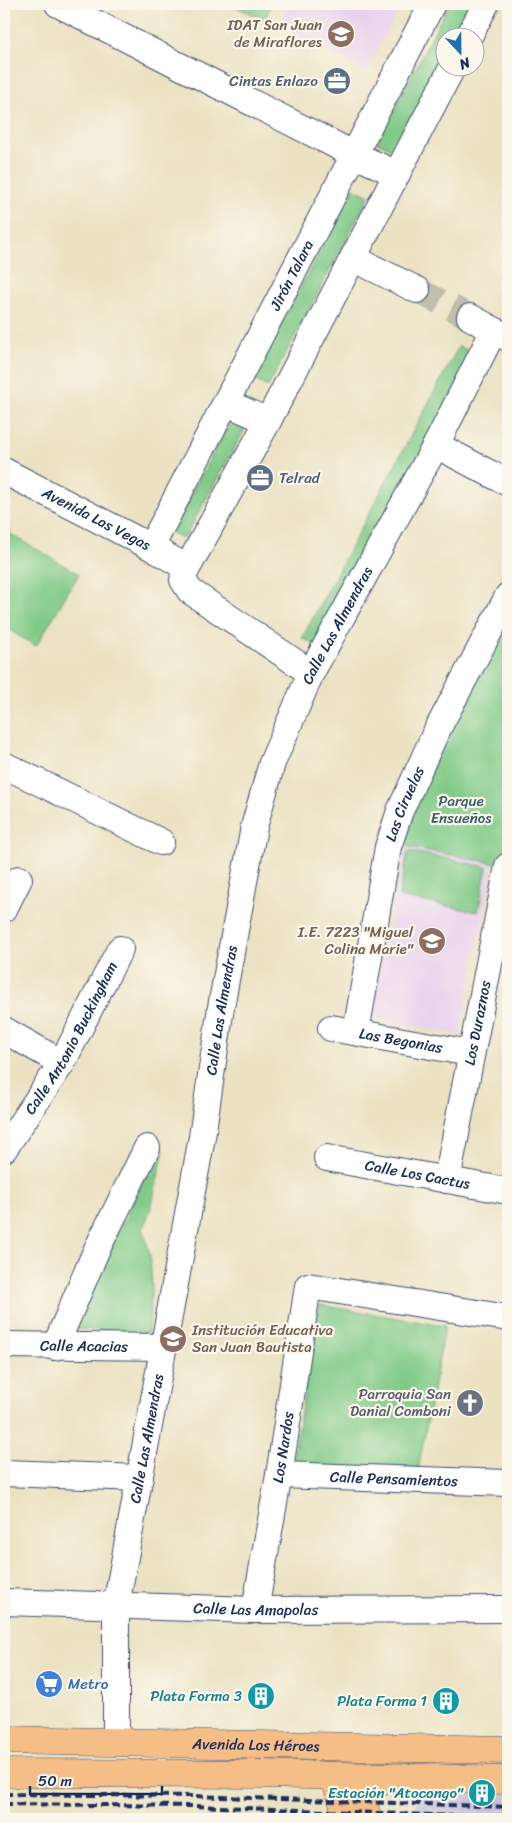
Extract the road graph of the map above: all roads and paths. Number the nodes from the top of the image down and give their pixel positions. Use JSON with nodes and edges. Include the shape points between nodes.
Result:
{"nodes":[{"id":1,"x":58,"y":4,"type":"edge"},
{"id":2,"x":432,"y":4,"type":"edge"},
{"id":3,"x":486,"y":4,"type":"edge"},
{"id":4,"x":473,"y":28,"type":"edge"},
{"id":5,"x":447,"y":78,"type":"edge"},
{"id":6,"x":355,"y":155,"type":"junction"},
{"id":7,"x":397,"y":174,"type":"junction"},
{"id":8,"x":353,"y":258,"type":"junction"},
{"id":9,"x":417,"y":290,"type":"tunnel mouth"},
{"id":10,"x":470,"y":317,"type":"tunnel mouth"},
{"id":11,"x":501,"y":334,"type":"edge"},
{"id":12,"x":227,"y":403,"type":"junction"},
{"id":13,"x":268,"y":421,"type":"junction"},
{"id":14,"x":436,"y":445,"type":"junction"},
{"id":15,"x":4,"y":471,"type":"edge"},
{"id":16,"x":508,"y":483,"type":"edge"},
{"id":17,"x":151,"y":547,"type":"junction"},
{"id":18,"x":187,"y":568,"type":"junction"},
{"id":19,"x":508,"y":596,"type":"edge"},
{"id":20,"x":502,"y":622,"type":"edge"},
{"id":21,"x":311,"y":673,"type":"junction"},
{"id":22,"x":4,"y":765,"type":"edge"},
{"id":23,"x":161,"y":842,"type":"dead end"},
{"id":24,"x":508,"y":866,"type":"edge"},
{"id":25,"x":20,"y":879,"type":"dead end"},
{"id":26,"x":4,"y":909,"type":"edge"},
{"id":27,"x":120,"y":949,"type":"dead end"},
{"id":28,"x":331,"y":1028,"type":"dead end"},
{"id":29,"x":4,"y":1030,"type":"edge"},
{"id":30,"x":356,"y":1032,"type":"junction"},
{"id":31,"x":470,"y":1053,"type":"junction"},
{"id":32,"x":62,"y":1063,"type":"junction"},
{"id":33,"x":5,"y":1145,"type":"edge"},
{"id":34,"x":147,"y":1148,"type":"dead end"},
{"id":35,"x":327,"y":1158,"type":"dead end"},
{"id":36,"x":447,"y":1180,"type":"junction"},
{"id":37,"x":508,"y":1191,"type":"edge"},
{"id":38,"x":508,"y":1318,"type":"edge"},
{"id":39,"x":4,"y":1345,"type":"edge"},
{"id":40,"x":55,"y":1347,"type":"junction"},
{"id":41,"x":164,"y":1347,"type":"junction"},
{"id":42,"x":4,"y":1474,"type":"edge"},
{"id":43,"x":279,"y":1475,"type":"junction"},
{"id":44,"x":140,"y":1478,"type":"junction"},
{"id":45,"x":508,"y":1483,"type":"edge"},
{"id":46,"x":4,"y":1602,"type":"edge"},
{"id":47,"x":116,"y":1606,"type":"junction"},
{"id":48,"x":508,"y":1609,"type":"edge"},
{"id":49,"x":255,"y":1610,"type":"junction"},
{"id":50,"x":4,"y":1740,"type":"edge"},
{"id":51,"x":116,"y":1741,"type":"junction"},
{"id":52,"x":238,"y":1744,"type":"junction"},
{"id":53,"x":508,"y":1750,"type":"edge"},
{"id":54,"x":4,"y":1773,"type":"edge"},
{"id":55,"x":264,"y":1774,"type":"junction"},
{"id":56,"x":332,"y":1776,"type":"junction"},
{"id":57,"x":387,"y":1777,"type":"junction"},
{"id":58,"x":508,"y":1780,"type":"edge"},
{"id":59,"x":343,"y":1819,"type":"edge"},
{"id":60,"x":369,"y":1819,"type":"edge"}],
"edges":[{"from":1,"to":6,"type":"street"},
{"from":2,"to":6,"type":"street","name":"Jirón Talara"},
{"from":3,"to":4,"type":"street"},
{"from":5,"to":7,"type":"street"},
{"from":6,"to":7,"type":"street"},
{"from":6,"to":12,"type":"street","name":"Jirón Talara"},
{"from":7,"to":8,"type":"street"},
{"from":8,"to":9,"type":"street"},
{"from":8,"to":13,"type":"street"},
{"from":10,"to":11,"type":"street"},
{"from":11,"to":14,"type":"street","name":"Calle Las Almendras"},
{"from":12,"to":13,"type":"street"},
{"from":12,"to":17,"type":"street","name":"Jirón Talara"},
{"from":13,"to":18,"type":"street"},
{"from":14,"to":16,"type":"street"},
{"from":14,"to":21,"type":"street","name":"Calle Las Almendras"},
{"from":15,"to":17,"type":"street","name":"Avenida Las Vegas"},
{"from":17,"to":18,"type":"street","name":"Avenida Las Vegas"},
{"from":18,"to":21,"type":"street","via":[[183,580],[190,591]]},
{"from":19,"to":20,"type":"street","name":"Las Ciruelas"},
{"from":20,"to":30,"type":"street","name":"Las Ciruelas","via":[[435,734],[397,819],[388,847]]},
{"from":21,"to":41,"type":"street","name":"Calle Las Almendras","via":[[272,763],[254,827]]},
{"from":22,"to":23,"type":"street"},
{"from":24,"to":31,"type":"street","name":"Los Duraznos"},
{"from":25,"to":26,"type":"street"},
{"from":27,"to":32,"type":"street","name":"Calle Antonio Buckingham"},
{"from":28,"to":30,"type":"street","name":"Las Begonias"},
{"from":29,"to":32,"type":"street"},
{"from":30,"to":31,"type":"street","name":"Las Begonias"},
{"from":31,"to":36,"type":"street","name":"Los Duraznos"},
{"from":32,"to":33,"type":"street","name":"Calle Antonio Buckingham"},
{"from":34,"to":40,"type":"street","via":[[96,1251]]},
{"from":35,"to":36,"type":"street","name":"Calle Los Cactus"},
{"from":36,"to":37,"type":"street","name":"Calle Los Cactus"},
{"from":38,"to":43,"type":"street","name":"Los Nardos","via":[[308,1286]]},
{"from":39,"to":40,"type":"street","name":"Calle Acacias"},
{"from":40,"to":41,"type":"street","name":"Calle Acacias"},
{"from":41,"to":44,"type":"street","name":"Calle Las Almendras"},
{"from":42,"to":44,"type":"street"},
{"from":43,"to":45,"type":"street","name":"Calle Pensamientos"},
{"from":43,"to":49,"type":"street","name":"Los Nardos"},
{"from":44,"to":47,"type":"street","name":"Calle Las Almendras"},
{"from":46,"to":47,"type":"street","name":"Calle Las Amapolas"},
{"from":47,"to":49,"type":"street","name":"Calle Las Amapolas"},
{"from":47,"to":51,"type":"street","name":"Calle Las Almendras"},
{"from":48,"to":49,"type":"street","name":"Calle Las Amapolas"},
{"from":50,"to":51,"type":"main road","name":"Avenida Los Héroes"},
{"from":51,"to":52,"type":"main road","name":"Avenida Los Héroes"},
{"from":52,"to":53,"type":"main road","name":"Avenida Los Héroes"},
{"from":52,"to":55,"type":"main road"},
{"from":54,"to":55,"type":"main road","name":"Avenida Los Héroes"},
{"from":55,"to":56,"type":"main road","name":"Avenida Los Héroes"},
{"from":56,"to":57,"type":"main road","name":"Avenida Los Héroes"},
{"from":56,"to":59,"type":"main road","via":[[342,1796]]},
{"from":57,"to":58,"type":"main road","name":"Avenida Los Héroes"},
{"from":57,"to":60,"type":"main road","via":[[373,1787],[365,1800]]}]}
